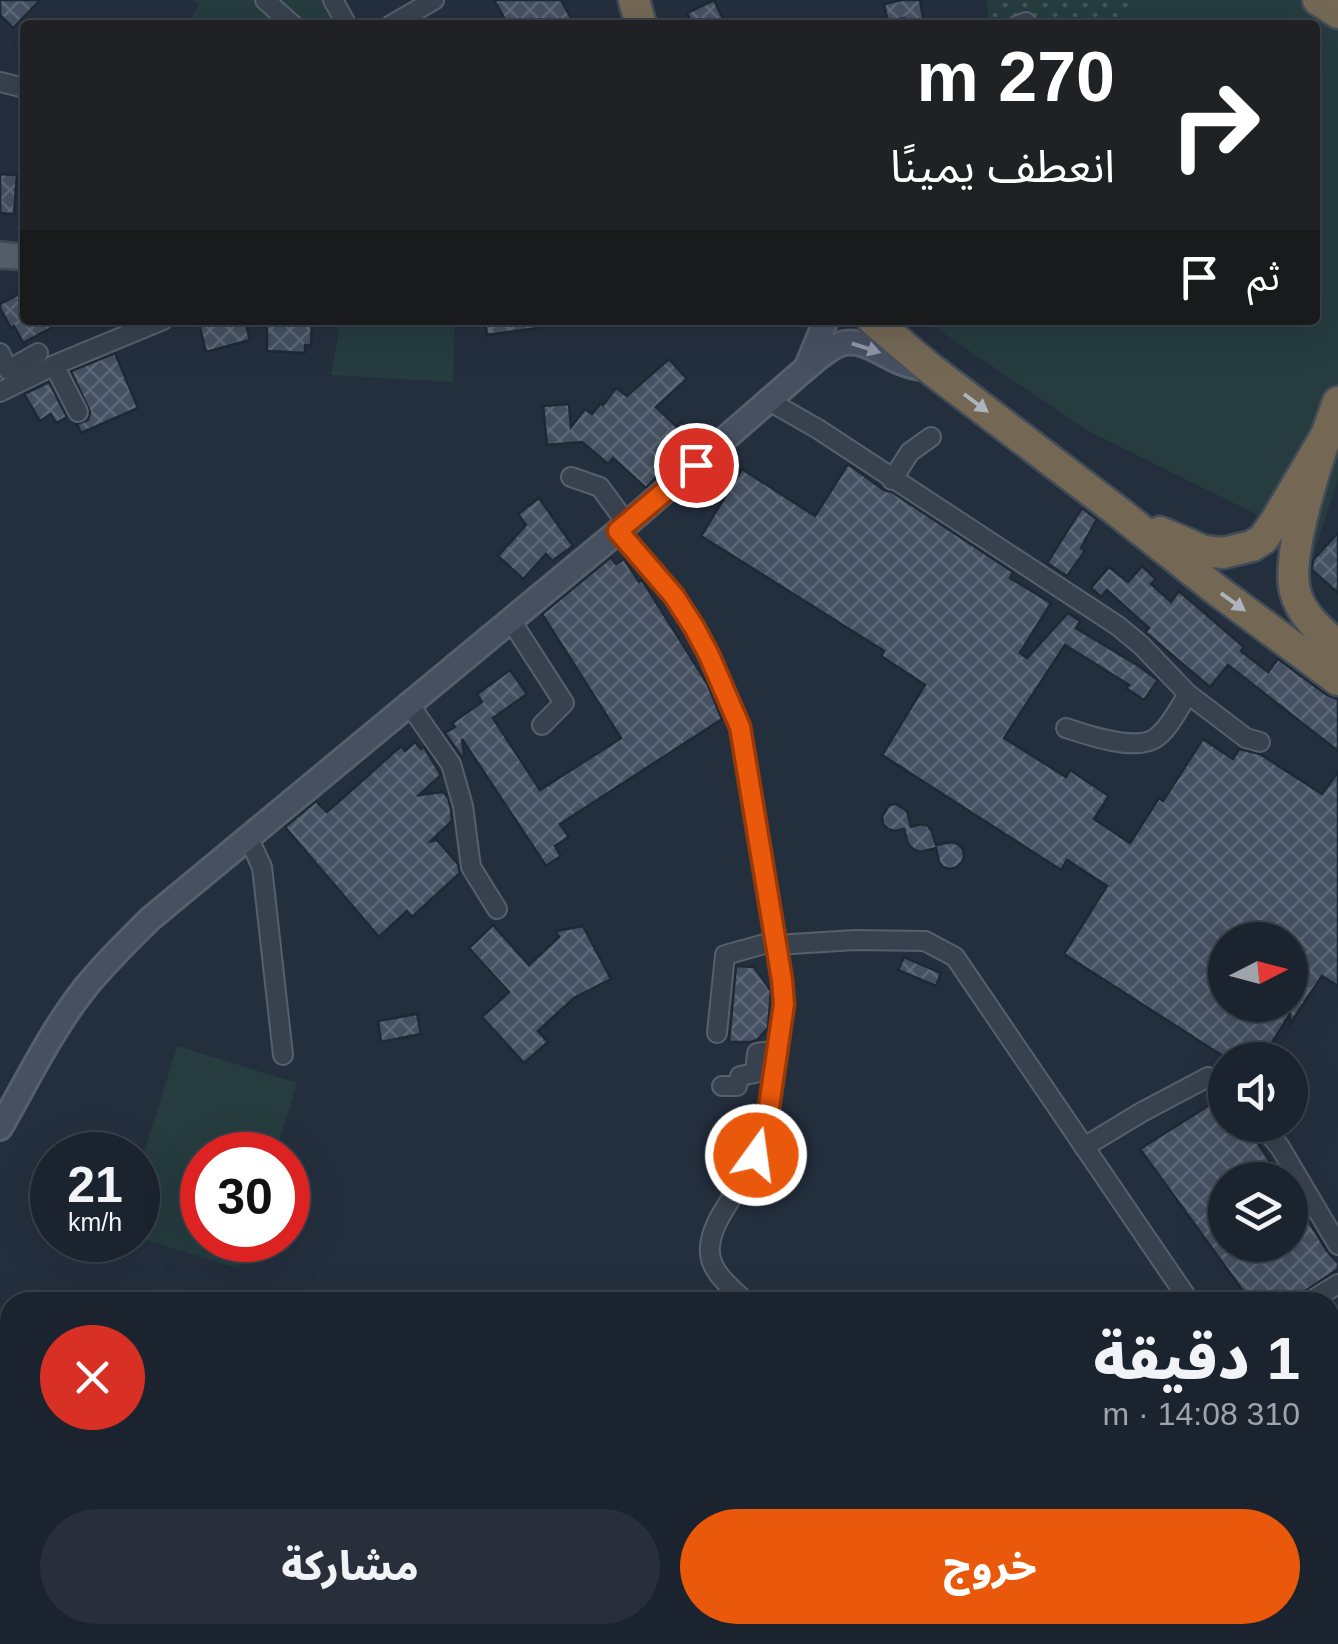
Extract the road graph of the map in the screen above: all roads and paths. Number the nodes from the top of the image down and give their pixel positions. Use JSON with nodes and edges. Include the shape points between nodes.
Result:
{"nodes":[{"id":1,"x":265,"y":0,"type":"edge"},
{"id":2,"x":434,"y":0,"type":"edge"},
{"id":3,"x":1318,"y":0,"type":"edge"},
{"id":4,"x":1338,"y":13,"type":"edge"},
{"id":5,"x":287,"y":20,"type":"edge"},
{"id":6,"x":400,"y":20,"type":"edge"},
{"id":7,"x":151,"y":325,"type":"edge"},
{"id":8,"x":824,"y":325,"type":"edge"},
{"id":9,"x":879,"y":325,"type":"edge"},
{"id":10,"x":0,"y":353,"type":"edge"},
{"id":11,"x":38,"y":353,"type":"dead end"},
{"id":12,"x":54,"y":365,"type":"junction"},
{"id":13,"x":805,"y":369,"type":"junction"},
{"id":14,"x":932,"y":370,"type":"junction"},
{"id":15,"x":0,"y":392,"type":"edge"},
{"id":16,"x":769,"y":401,"type":"junction"},
{"id":17,"x":1338,"y":402,"type":"edge"},
{"id":18,"x":78,"y":412,"type":"dead end"},
{"id":19,"x":931,"y":437,"type":"dead end"},
{"id":20,"x":1325,"y":438,"type":"junction"},
{"id":21,"x":571,"y":476,"type":"dead end"},
{"id":22,"x":892,"y":480,"type":"junction"},
{"id":23,"x":1121,"y":514,"type":"junction"},
{"id":24,"x":622,"y":528,"type":"junction"},
{"id":25,"x":510,"y":619,"type":"junction"},
{"id":26,"x":1338,"y":646,"type":"edge"},
{"id":27,"x":1338,"y":680,"type":"edge"},
{"id":28,"x":1188,"y":694,"type":"junction"},
{"id":29,"x":409,"y":704,"type":"junction"},
{"id":30,"x":542,"y":726,"type":"dead end"},
{"id":31,"x":1066,"y":728,"type":"dead end"},
{"id":32,"x":1260,"y":742,"type":"dead end"},
{"id":33,"x":249,"y":838,"type":"junction"},
{"id":34,"x":497,"y":909,"type":"dead end"},
{"id":35,"x":775,"y":943,"type":"junction"},
{"id":36,"x":717,"y":1033,"type":"dead end"},
{"id":37,"x":776,"y":1050,"type":"junction"},
{"id":38,"x":283,"y":1055,"type":"dead end"},
{"id":39,"x":1208,"y":1078,"type":"edge"},
{"id":40,"x":722,"y":1086,"type":"dead end"},
{"id":41,"x":0,"y":1128,"type":"edge"},
{"id":42,"x":1276,"y":1142,"type":"edge"},
{"id":43,"x":1084,"y":1147,"type":"junction"},
{"id":44,"x":1338,"y":1245,"type":"edge"},
{"id":45,"x":736,"y":1292,"type":"edge"},
{"id":46,"x":1183,"y":1292,"type":"edge"}],
"edges":[{"from":1,"to":5,"type":"street"},
{"from":2,"to":6,"type":"street"},
{"from":3,"to":4,"type":"highway"},
{"from":7,"to":12,"type":"street"},
{"from":8,"to":13,"type":"main road"},
{"from":9,"to":14,"type":"highway"},
{"from":10,"to":11,"type":"street","via":[[8,370]]},
{"from":12,"to":15,"type":"street"},
{"from":12,"to":18,"type":"street"},
{"from":13,"to":14,"type":"main road","one_way":true,"via":[[849,342]]},
{"from":13,"to":16,"type":"main road"},
{"from":14,"to":23,"type":"highway","one_way":true},
{"from":16,"to":22,"type":"street"},
{"from":16,"to":24,"type":"main road"},
{"from":17,"to":20,"type":"highway"},
{"from":19,"to":22,"type":"street","via":[[910,452]]},
{"from":20,"to":23,"type":"highway","via":[[1275,522],[1252,546],[1204,551]]},
{"from":20,"to":26,"type":"highway","via":[[1292,571],[1300,604]]},
{"from":21,"to":24,"type":"street","via":[[600,487]]},
{"from":22,"to":28,"type":"street","via":[[1118,626]]},
{"from":23,"to":27,"type":"highway","one_way":true},
{"from":24,"to":25,"type":"main road"},
{"from":24,"to":35,"type":"street","via":[[694,627],[740,727]]},
{"from":25,"to":29,"type":"main road"},
{"from":25,"to":30,"type":"street","via":[[564,703]]},
{"from":28,"to":31,"type":"street","via":[[1156,738],[1142,744]]},
{"from":28,"to":32,"type":"street"},
{"from":29,"to":33,"type":"main road"},
{"from":29,"to":34,"type":"street","via":[[452,764],[471,867]]},
{"from":33,"to":38,"type":"street","via":[[262,867]]},
{"from":33,"to":41,"type":"main road","via":[[150,920],[86,988]]},
{"from":35,"to":36,"type":"street","via":[[725,954]]},
{"from":35,"to":37,"type":"street","via":[[784,1004]]},
{"from":35,"to":43,"type":"street","via":[[925,941],[955,957]]},
{"from":37,"to":40,"type":"street","via":[[757,1053],[755,1073],[740,1076],[737,1086]]},
{"from":37,"to":45,"type":"street","via":[[756,1155],[711,1234],[710,1259]]},
{"from":39,"to":43,"type":"street"},
{"from":42,"to":44,"type":"street"},
{"from":43,"to":46,"type":"street"}]}
